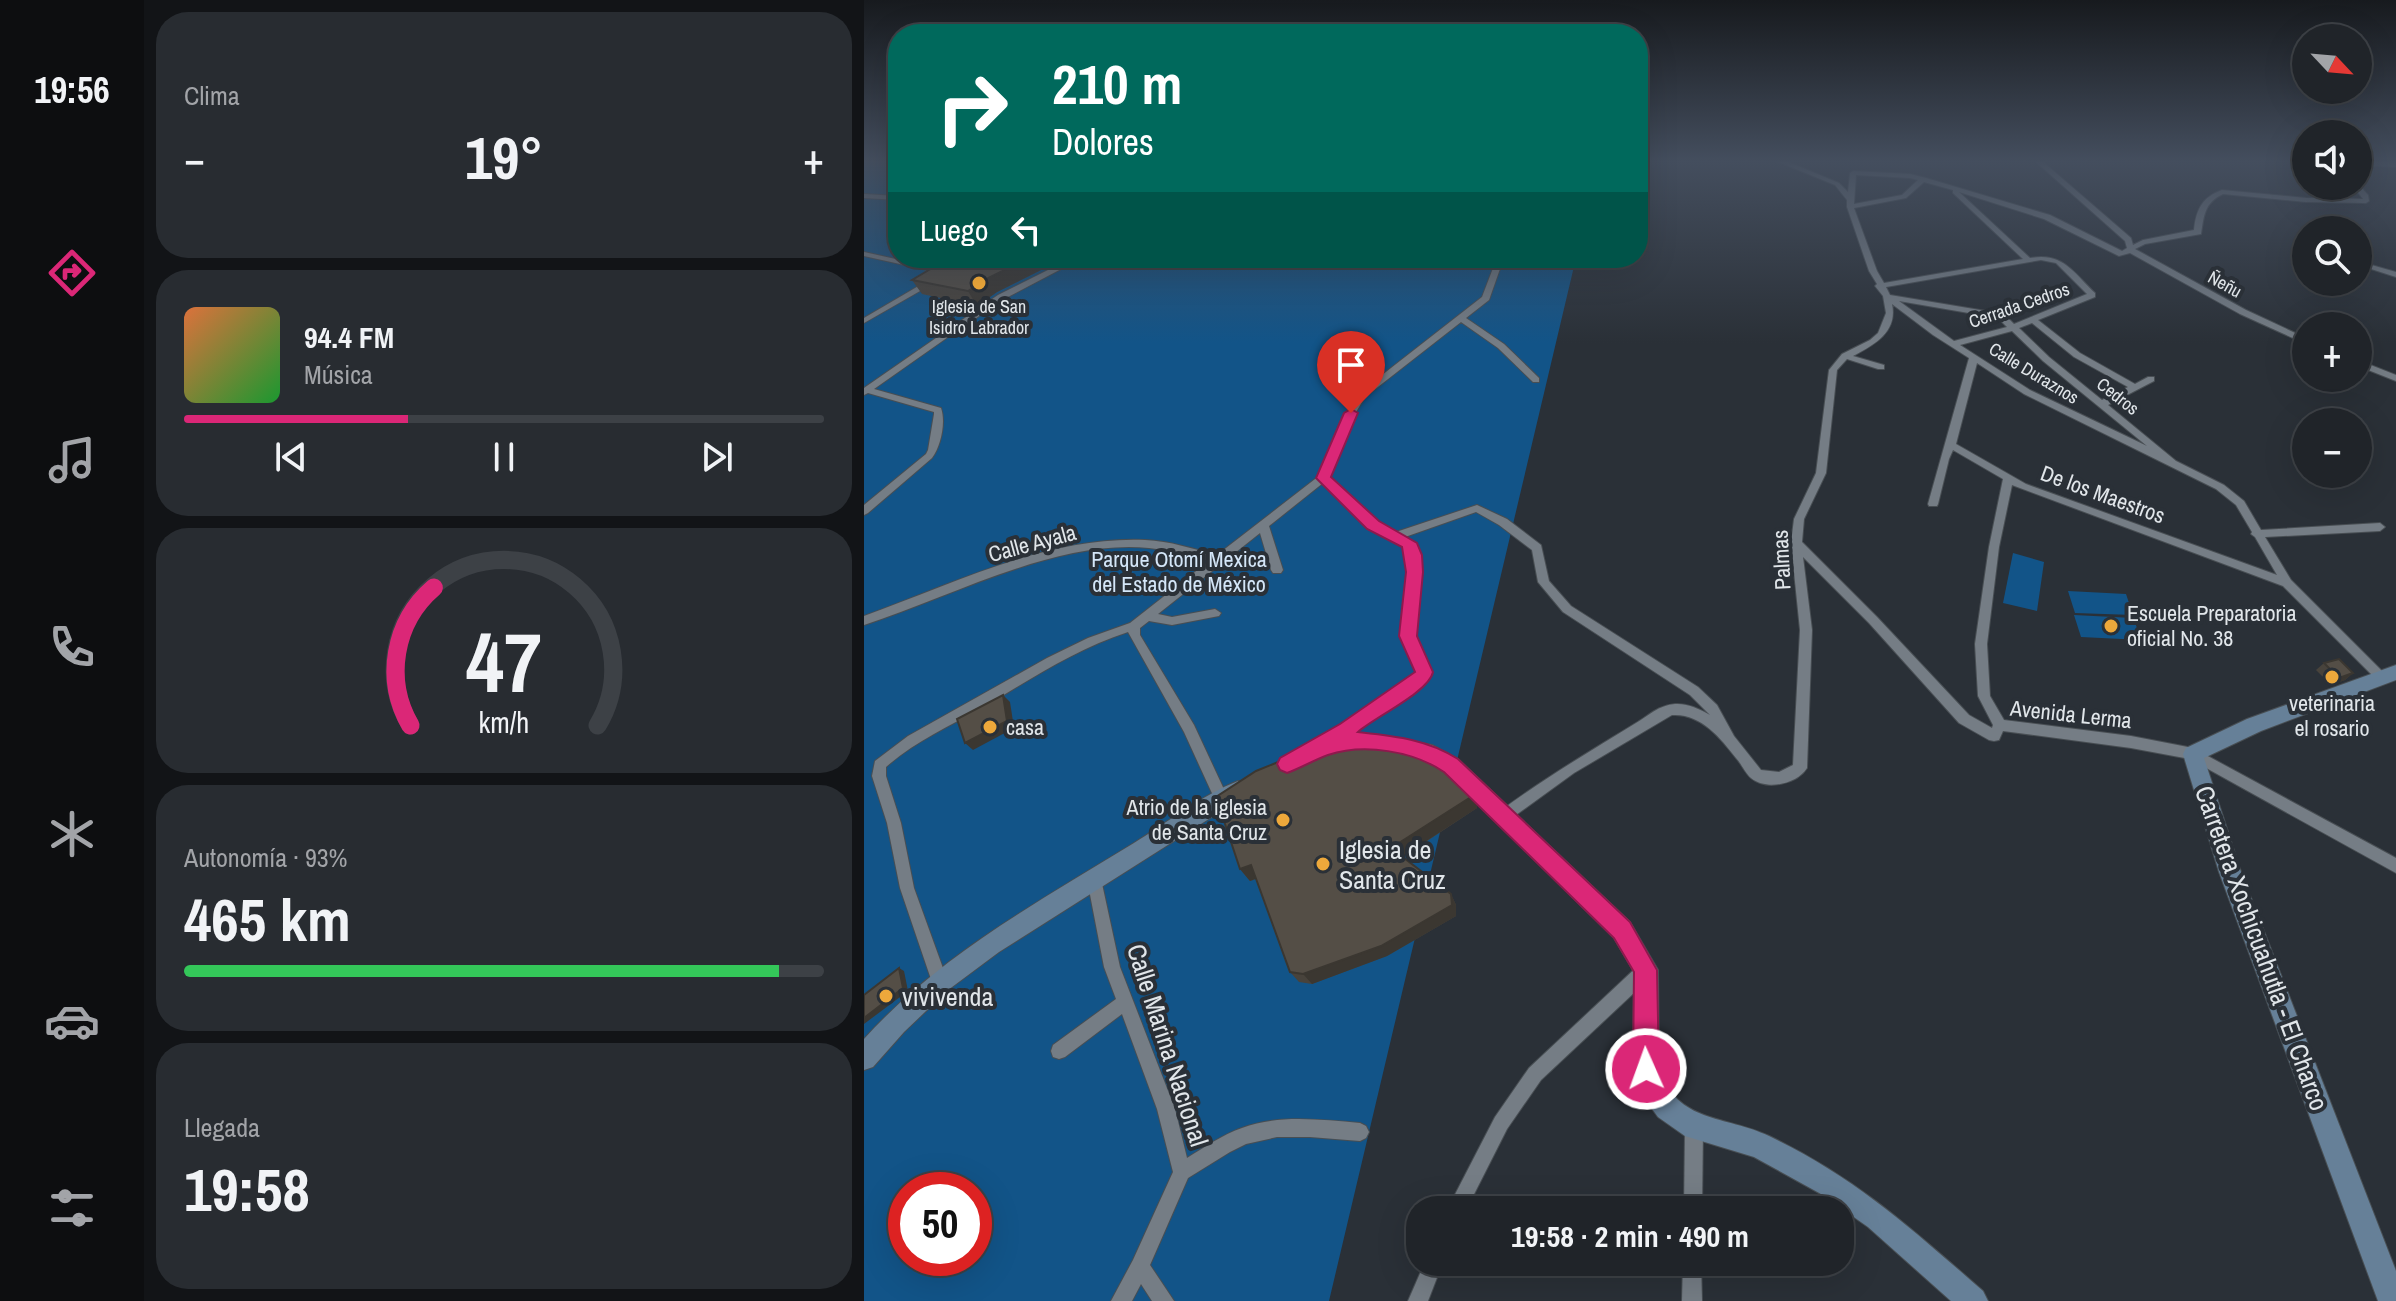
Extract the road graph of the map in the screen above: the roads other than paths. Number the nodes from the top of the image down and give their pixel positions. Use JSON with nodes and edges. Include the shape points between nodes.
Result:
{"nodes":[{"id":1,"x":1857,"y":222,"type":"edge"},
{"id":2,"x":1988,"y":222,"type":"edge"},
{"id":3,"x":2054,"y":222,"type":"edge"},
{"id":4,"x":2107,"y":222,"type":"edge"},
{"id":5,"x":2199,"y":222,"type":"edge"},
{"id":6,"x":2131,"y":250,"type":"junction"},
{"id":7,"x":868,"y":255,"type":"edge"},
{"id":8,"x":2027,"y":259,"type":"junction"},
{"id":9,"x":888,"y":260,"type":"edge"},
{"id":10,"x":864,"y":262,"type":"edge"},
{"id":11,"x":2372,"y":266,"type":"edge"},
{"id":12,"x":926,"y":268,"type":"edge"},
{"id":13,"x":956,"y":268,"type":"edge"},
{"id":14,"x":1058,"y":268,"type":"edge"},
{"id":15,"x":1497,"y":268,"type":"edge"},
{"id":16,"x":948,"y":273,"type":"junction"},
{"id":17,"x":2396,"y":275,"type":"edge"},
{"id":18,"x":1879,"y":286,"type":"junction"},
{"id":19,"x":1887,"y":296,"type":"junction"},
{"id":20,"x":1460,"y":317,"type":"junction"},
{"id":21,"x":2033,"y":320,"type":"junction"},
{"id":22,"x":864,"y":321,"type":"edge"},
{"id":23,"x":996,"y":327,"type":"dead end"},
{"id":24,"x":955,"y":328,"type":"junction"},
{"id":25,"x":2012,"y":328,"type":"junction"},
{"id":26,"x":2292,"y":335,"type":"edge"},
{"id":27,"x":1956,"y":343,"type":"junction"},
{"id":28,"x":1845,"y":356,"type":"junction"},
{"id":29,"x":1974,"y":357,"type":"junction"},
{"id":30,"x":1881,"y":367,"type":"dead end"},
{"id":31,"x":2372,"y":369,"type":"edge"},
{"id":32,"x":2396,"y":378,"type":"edge"},
{"id":33,"x":2151,"y":379,"type":"dead end"},
{"id":34,"x":1536,"y":380,"type":"dead end"},
{"id":35,"x":2133,"y":386,"type":"junction"},
{"id":36,"x":865,"y":391,"type":"edge"},
{"id":37,"x":2104,"y":403,"type":"junction"},
{"id":38,"x":1951,"y":445,"type":"junction"},
{"id":39,"x":2173,"y":463,"type":"junction"},
{"id":40,"x":1323,"y":478,"type":"junction"},
{"id":41,"x":2008,"y":479,"type":"junction"},
{"id":42,"x":1933,"y":504,"type":"dead end"},
{"id":43,"x":864,"y":511,"type":"edge"},
{"id":44,"x":1263,"y":525,"type":"junction"},
{"id":45,"x":2380,"y":527,"type":"dead end"},
{"id":46,"x":2256,"y":534,"type":"junction"},
{"id":47,"x":1396,"y":536,"type":"junction"},
{"id":48,"x":1796,"y":543,"type":"junction"},
{"id":49,"x":1216,"y":559,"type":"junction"},
{"id":50,"x":1277,"y":570,"type":"dead end"},
{"id":51,"x":2287,"y":583,"type":"junction"},
{"id":52,"x":1215,"y":613,"type":"dead end"},
{"id":53,"x":1148,"y":616,"type":"junction"},
{"id":54,"x":864,"y":621,"type":"edge"},
{"id":55,"x":1134,"y":626,"type":"junction"},
{"id":56,"x":2389,"y":674,"type":"edge"},
{"id":57,"x":2000,"y":725,"type":"junction"},
{"id":58,"x":1731,"y":742,"type":"junction"},
{"id":59,"x":2193,"y":754,"type":"junction"},
{"id":60,"x":1293,"y":761,"type":"joint"},
{"id":61,"x":1251,"y":783,"type":"edge"},
{"id":62,"x":1221,"y":798,"type":"junction"},
{"id":63,"x":1504,"y":816,"type":"junction"},
{"id":64,"x":2396,"y":866,"type":"edge"},
{"id":65,"x":1094,"y":879,"type":"junction"},
{"id":66,"x":1646,"y":970,"type":"junction"},
{"id":67,"x":940,"y":982,"type":"junction"},
{"id":68,"x":1124,"y":1003,"type":"junction"},
{"id":69,"x":1059,"y":1051,"type":"dead end"},
{"id":70,"x":864,"y":1058,"type":"edge"},
{"id":71,"x":1694,"y":1127,"type":"junction"},
{"id":72,"x":1360,"y":1132,"type":"dead end"},
{"id":73,"x":1182,"y":1172,"type":"junction"},
{"id":74,"x":1463,"y":1196,"type":"edge"},
{"id":75,"x":1693,"y":1196,"type":"edge"},
{"id":76,"x":1140,"y":1267,"type":"junction"},
{"id":77,"x":1428,"y":1276,"type":"edge"},
{"id":78,"x":1692,"y":1276,"type":"edge"},
{"id":79,"x":1121,"y":1301,"type":"edge"},
{"id":80,"x":1164,"y":1301,"type":"edge"},
{"id":81,"x":1418,"y":1301,"type":"edge"},
{"id":82,"x":1692,"y":1301,"type":"edge"},
{"id":83,"x":1973,"y":1301,"type":"edge"},
{"id":84,"x":2393,"y":1301,"type":"edge"}],
"edges":[{"from":1,"to":18,"type":"street"},
{"from":2,"to":8,"type":"street"},
{"from":3,"to":6,"type":"street","via":[[2122,254]]},
{"from":4,"to":6,"type":"street","via":[[2128,240]]},
{"from":5,"to":6,"type":"street","via":[[2198,232],[2143,242]]},
{"from":6,"to":26,"type":"street","name":"Ñeñu"},
{"from":7,"to":9,"type":"street"},
{"from":7,"to":10,"type":"street"},
{"from":8,"to":18,"type":"street"},
{"from":8,"to":21,"type":"street","name":"Cerrada Cedros","via":[[2058,261],[2092,295]]},
{"from":11,"to":17,"type":"street"},
{"from":12,"to":16,"type":"street"},
{"from":13,"to":16,"type":"street"},
{"from":14,"to":24,"type":"street"},
{"from":15,"to":20,"type":"street","via":[[1486,298]]},
{"from":16,"to":22,"type":"street"},
{"from":18,"to":19,"type":"street"},
{"from":19,"to":25,"type":"street","name":"Cedros","via":[[1991,313]]},
{"from":19,"to":27,"type":"street","name":"Calle Duraznos"},
{"from":19,"to":28,"type":"street","via":[[1890,313],[1882,334]]},
{"from":20,"to":34,"type":"street"},
{"from":20,"to":40,"type":"street","via":[[1362,395]]},
{"from":21,"to":25,"type":"street","name":"Cerrada Cedros"},
{"from":21,"to":35,"type":"street","via":[[2077,355]]},
{"from":23,"to":24,"type":"street"},
{"from":24,"to":36,"type":"street"},
{"from":25,"to":27,"type":"street","name":"Cerrada Cedros"},
{"from":25,"to":37,"type":"street","name":"Cedros"},
{"from":27,"to":29,"type":"street","name":"Calle Duraznos"},
{"from":28,"to":30,"type":"street"},
{"from":28,"to":48,"type":"street","name":"Palmas","via":[[1833,370],[1821,473],[1799,519]]},
{"from":29,"to":38,"type":"street"},
{"from":29,"to":39,"type":"street","name":"Calle Duraznos","via":[[2056,408]]},
{"from":31,"to":32,"type":"street"},
{"from":33,"to":35,"type":"street"},
{"from":35,"to":37,"type":"street"},
{"from":36,"to":43,"type":"street","via":[[925,404],[939,414],[929,456]]},
{"from":37,"to":39,"type":"street","name":"Cedros"},
{"from":38,"to":41,"type":"street"},
{"from":38,"to":42,"type":"street"},
{"from":39,"to":46,"type":"street","name":"Cedros","via":[[2230,494]]},
{"from":40,"to":44,"type":"street"},
{"from":40,"to":47,"type":"street","via":[[1373,525]]},
{"from":41,"to":51,"type":"street","name":"De los Maestros"},
{"from":41,"to":57,"type":"street","name":"De los Maestros","via":[[1982,636],[1984,696]]},
{"from":44,"to":49,"type":"street"},
{"from":44,"to":50,"type":"street"},
{"from":45,"to":46,"type":"street"},
{"from":46,"to":51,"type":"street","name":"Cedros"},
{"from":47,"to":58,"type":"street","name":"Palmas","via":[[1472,508],[1488,512],[1537,548],[1544,582],[1567,609],[1694,691],[1713,709]]},
{"from":47,"to":60,"type":"street","via":[[1414,555],[1408,636],[1423,679]]},
{"from":48,"to":57,"type":"street","name":"Avenida Lerma","via":[[1964,719],[1994,736]]},
{"from":48,"to":58,"type":"street","name":"Palmas","via":[[1806,630],[1800,768],[1787,776],[1763,778]]},
{"from":49,"to":53,"type":"street"},
{"from":49,"to":54,"type":"street","name":"Calle Ayala","via":[[1170,547],[1077,549],[1022,562]]},
{"from":51,"to":56,"type":"street","name":"Cedros"},
{"from":52,"to":53,"type":"street","via":[[1172,621]]},
{"from":53,"to":55,"type":"street"},
{"from":55,"to":62,"type":"street","via":[[1134,635],[1189,729]]},
{"from":55,"to":67,"type":"street","via":[[1107,633],[1006,688],[901,747],[880,765],[907,888]]},
{"from":56,"to":59,"type":"main road"},
{"from":57,"to":59,"type":"street","name":"Avenida Lerma"},
{"from":58,"to":63,"type":"street","name":"Palmas","via":[[1691,712],[1662,713],[1551,780]]},
{"from":59,"to":64,"type":"street","name":"Avenida Lerma"},
{"from":59,"to":84,"type":"main road","name":"Carretera Xochicuahutla - El Charco","via":[[2230,872]]},
{"from":60,"to":63,"type":"main road","via":[[1356,741],[1432,753]]},
{"from":61,"to":62,"type":"main road"},
{"from":62,"to":65,"type":"main road"},
{"from":63,"to":66,"type":"main road","via":[[1622,930]]},
{"from":65,"to":67,"type":"main road"},
{"from":65,"to":68,"type":"street","name":"Calle Marina Nacional"},
{"from":66,"to":71,"type":"main road","via":[[1646,1069],[1667,1108]]},
{"from":66,"to":74,"type":"street","via":[[1535,1074],[1501,1123]]},
{"from":67,"to":70,"type":"main road"},
{"from":68,"to":69,"type":"street"},
{"from":68,"to":73,"type":"street","name":"Calle Marina Nacional","via":[[1166,1109]]},
{"from":71,"to":75,"type":"street"},
{"from":71,"to":83,"type":"main road","via":[[1759,1145],[1831,1184],[1878,1217]]},
{"from":72,"to":73,"type":"street","via":[[1311,1127],[1257,1132],[1232,1140]]},
{"from":73,"to":76,"type":"street","name":"Calle Marina Nacional"},
{"from":76,"to":79,"type":"street","name":"Calle Marina Nacional"},
{"from":76,"to":80,"type":"street"},
{"from":77,"to":81,"type":"street"},
{"from":78,"to":82,"type":"street"}]}
